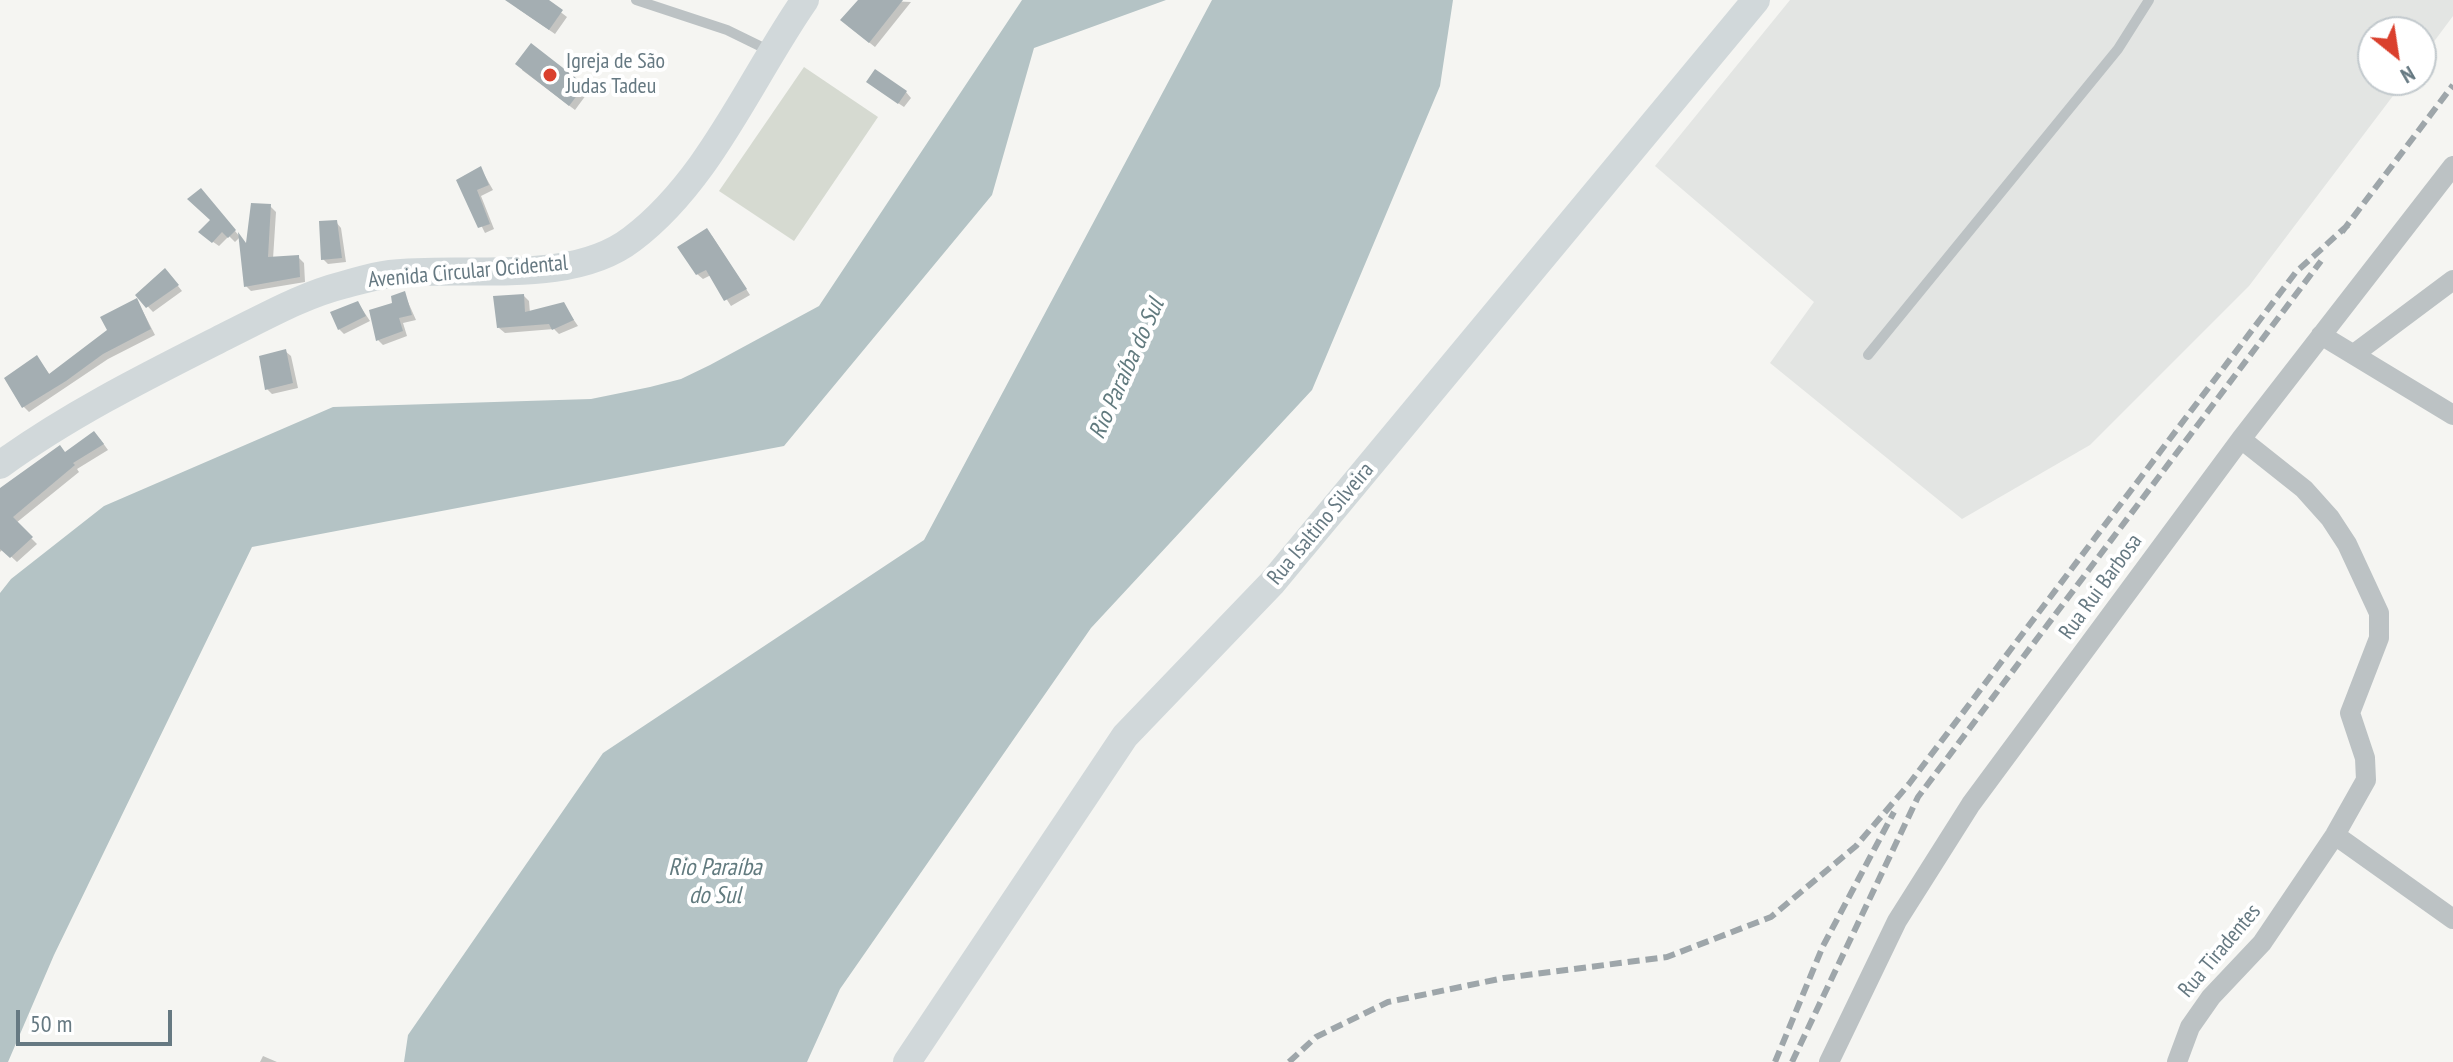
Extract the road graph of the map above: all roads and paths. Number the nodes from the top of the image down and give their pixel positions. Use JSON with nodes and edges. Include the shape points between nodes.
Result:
{"nodes":[{"id":1,"x":636,"y":0,"type":"edge"},
{"id":2,"x":805,"y":0,"type":"edge"},
{"id":3,"x":1756,"y":0,"type":"edge"},
{"id":4,"x":2149,"y":0,"type":"edge"},
{"id":5,"x":770,"y":51,"type":"junction"},
{"id":6,"x":2453,"y":166,"type":"edge"},
{"id":7,"x":2453,"y":280,"type":"edge"},
{"id":8,"x":2321,"y":335,"type":"junction"},
{"id":9,"x":2354,"y":354,"type":"junction"},
{"id":10,"x":1868,"y":355,"type":"dead end"},
{"id":11,"x":2453,"y":415,"type":"edge"},
{"id":12,"x":2241,"y":439,"type":"junction"},
{"id":13,"x":0,"y":465,"type":"edge"},
{"id":14,"x":2335,"y":835,"type":"junction"},
{"id":15,"x":2453,"y":919,"type":"edge"},
{"id":16,"x":907,"y":1062,"type":"edge"},
{"id":17,"x":1829,"y":1062,"type":"edge"},
{"id":18,"x":2177,"y":1062,"type":"edge"}],
"edges":[{"from":1,"to":5,"type":"lane","via":[[727,30]]},
{"from":2,"to":5,"type":"main road","name":"Avenida Circular Ocidental"},
{"from":3,"to":16,"type":"main road","name":"Rua Isaltino Silveira","via":[[1272,583],[1125,736]]},
{"from":4,"to":10,"type":"lane","via":[[2118,49]]},
{"from":5,"to":13,"type":"main road","name":"Avenida Circular Ocidental","via":[[713,147],[676,197],[631,240],[594,261],[554,268],[389,274],[338,286],[185,357]]},
{"from":6,"to":8,"type":"street","name":"Rua Rui Barbosa"},
{"from":7,"to":9,"type":"street"},
{"from":8,"to":9,"type":"street"},
{"from":8,"to":12,"type":"street","name":"Rua Rui Barbosa"},
{"from":9,"to":11,"type":"street"},
{"from":12,"to":14,"type":"street","name":"Rua Tiradentes","via":[[2304,489],[2330,518],[2379,613],[2379,638],[2350,713],[2365,758],[2366,780]]},
{"from":12,"to":17,"type":"street","name":"Rua Rui Barbosa","via":[[1971,804],[1897,921]]},
{"from":14,"to":15,"type":"street"},
{"from":14,"to":18,"type":"street","name":"Rua Tiradentes","via":[[2262,943],[2190,1027]]}]}
